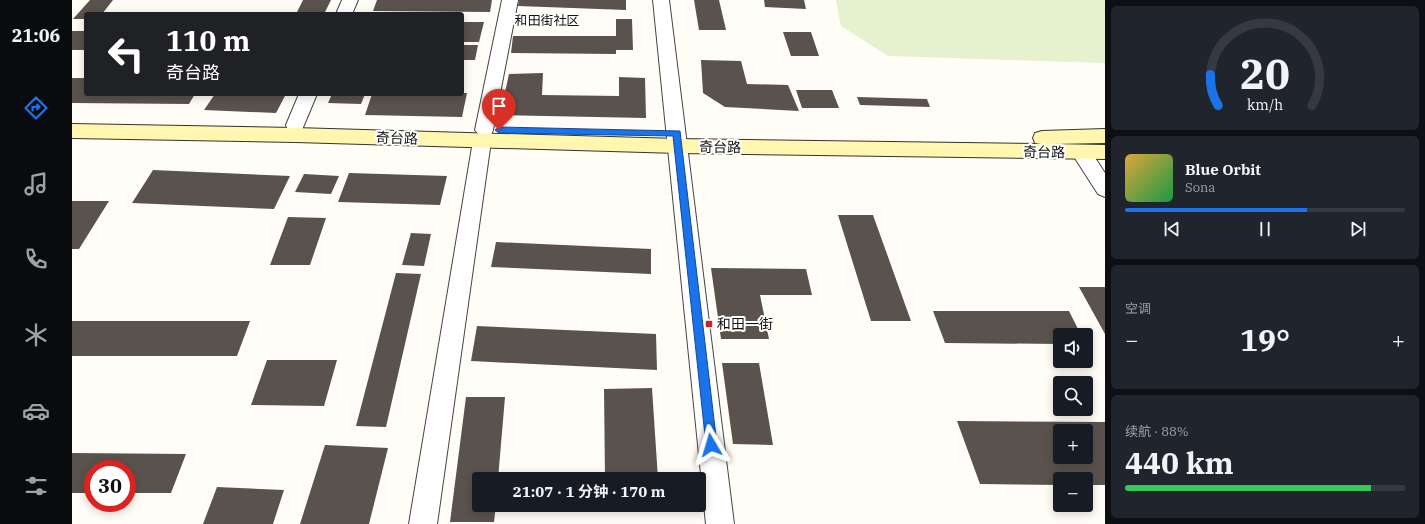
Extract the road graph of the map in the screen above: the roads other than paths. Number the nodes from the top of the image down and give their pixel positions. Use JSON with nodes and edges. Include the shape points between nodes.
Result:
{"nodes":[{"id":1,"x":350,"y":0,"type":"edge"},
{"id":2,"x":510,"y":0,"type":"edge"},
{"id":3,"x":661,"y":0,"type":"edge"},
{"id":4,"x":345,"y":12,"type":"edge"},
{"id":5,"x":307,"y":96,"type":"edge"},
{"id":6,"x":72,"y":120,"type":"edge"},
{"id":7,"x":295,"y":124,"type":"junction"},
{"id":8,"x":72,"y":131,"type":"edge"},
{"id":9,"x":483,"y":135,"type":"junction"},
{"id":10,"x":677,"y":140,"type":"junction"},
{"id":11,"x":1104,"y":141,"type":"edge"},
{"id":12,"x":1081,"y":152,"type":"junction"},
{"id":13,"x":1105,"y":189,"type":"edge"},
{"id":14,"x":423,"y":524,"type":"edge"},
{"id":15,"x":720,"y":524,"type":"edge"}],
"edges":[{"from":1,"to":4,"type":"street"},
{"from":2,"to":9,"type":"street"},
{"from":3,"to":10,"type":"street"},
{"from":5,"to":7,"type":"street"},
{"from":6,"to":7,"type":"street","name":"奇台路"},
{"from":7,"to":9,"type":"street","name":"奇台路"},
{"from":8,"to":9,"type":"street","name":"奇台路"},
{"from":9,"to":10,"type":"street","name":"奇台路"},
{"from":9,"to":14,"type":"street"},
{"from":10,"to":11,"type":"street","name":"奇台路"},
{"from":10,"to":12,"type":"street","name":"奇台路"},
{"from":10,"to":15,"type":"street"},
{"from":11,"to":12,"type":"street","name":"奇台路"},
{"from":12,"to":13,"type":"street"}]}
